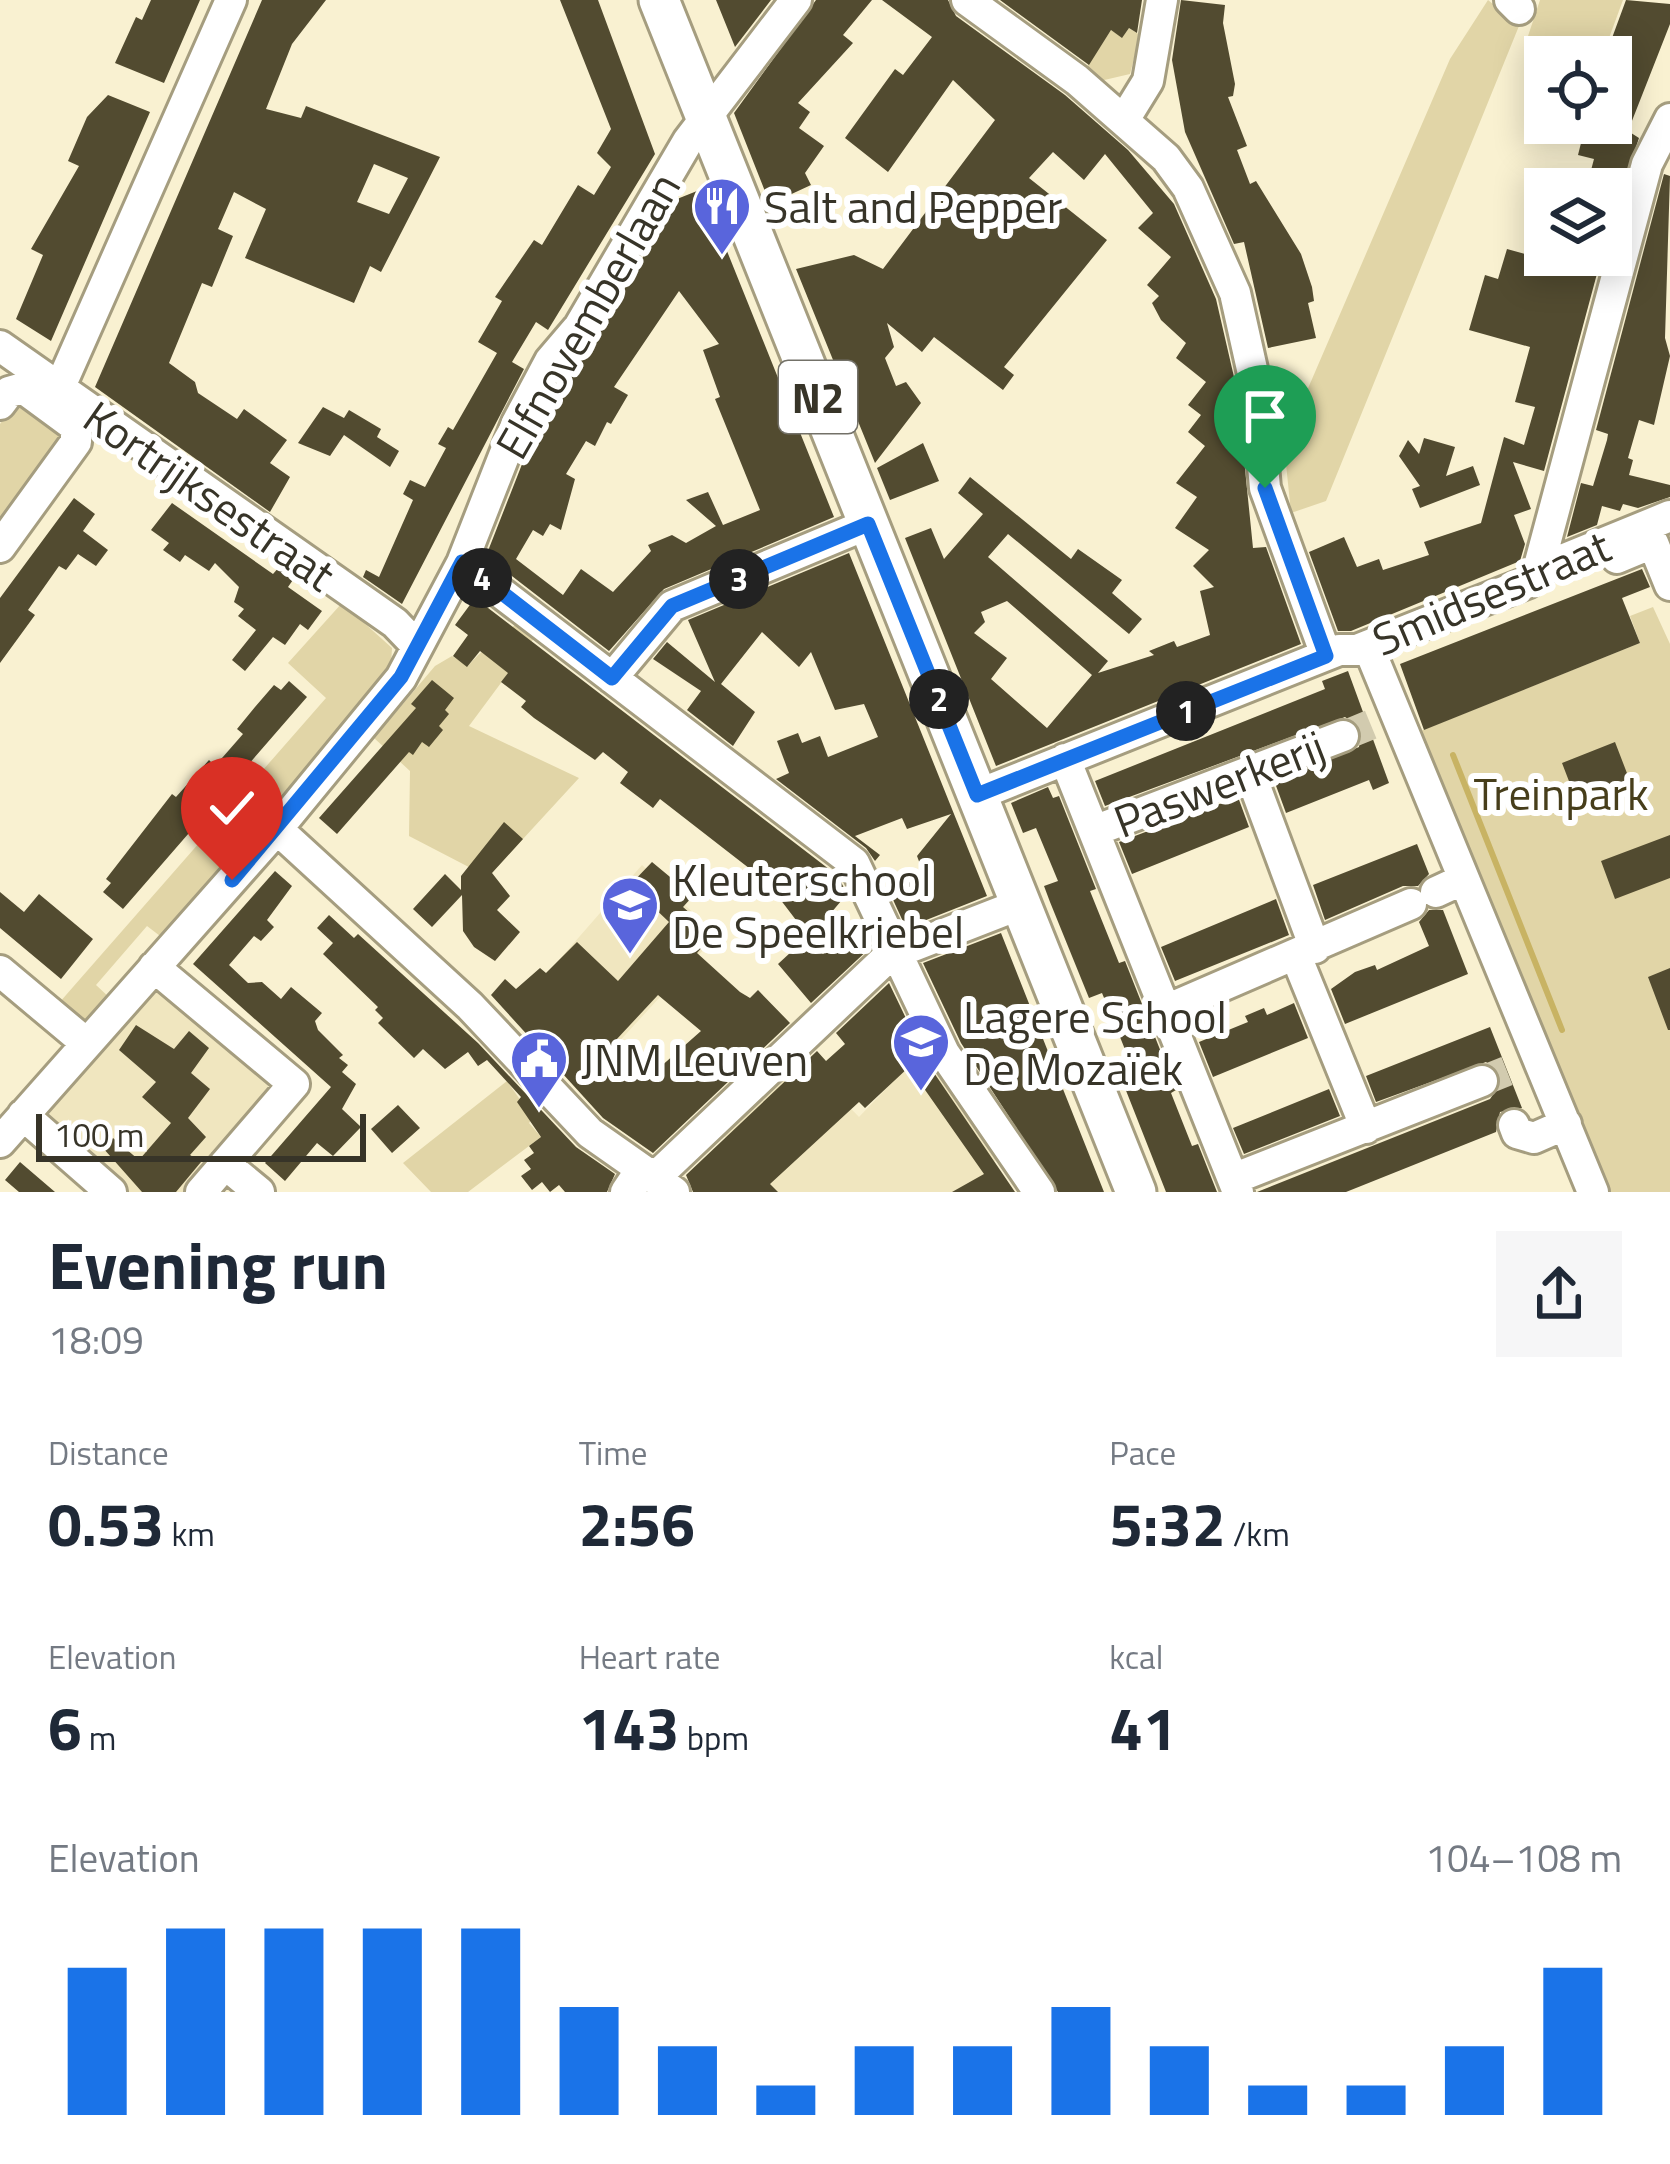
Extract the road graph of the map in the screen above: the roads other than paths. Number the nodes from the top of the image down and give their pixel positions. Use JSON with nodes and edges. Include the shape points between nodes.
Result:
{"nodes":[{"id":1,"x":232,"y":0,"type":"edge"},
{"id":2,"x":659,"y":0,"type":"edge"},
{"id":3,"x":796,"y":0,"type":"edge"},
{"id":4,"x":967,"y":0,"type":"edge"},
{"id":5,"x":1162,"y":0,"type":"edge"},
{"id":6,"x":706,"y":118,"type":"junction"},
{"id":7,"x":1124,"y":120,"type":"junction"},
{"id":8,"x":1667,"y":133,"type":"edge"},
{"id":9,"x":0,"y":346,"type":"edge"},
{"id":10,"x":59,"y":389,"type":"junction"},
{"id":11,"x":0,"y":404,"type":"edge"},
{"id":12,"x":1670,"y":516,"type":"edge"},
{"id":13,"x":868,"y":524,"type":"junction"},
{"id":14,"x":0,"y":547,"type":"edge"},
{"id":15,"x":462,"y":562,"type":"junction"},
{"id":16,"x":1538,"y":570,"type":"junction"},
{"id":17,"x":1670,"y":585,"type":"edge"},
{"id":18,"x":417,"y":646,"type":"junction"},
{"id":19,"x":1368,"y":646,"type":"junction"},
{"id":20,"x":1326,"y":656,"type":"junction"},
{"id":21,"x":612,"y":678,"type":"junction"},
{"id":22,"x":1370,"y":724,"type":"junction"},
{"id":23,"x":1065,"y":760,"type":"junction"},
{"id":24,"x":1250,"y":773,"type":"junction"},
{"id":25,"x":977,"y":795,"type":"junction"},
{"id":26,"x":278,"y":829,"type":"junction"},
{"id":27,"x":1094,"y":831,"type":"junction"},
{"id":28,"x":1437,"y":892,"type":"junction"},
{"id":29,"x":1021,"y":904,"type":"junction"},
{"id":30,"x":898,"y":952,"type":"junction"},
{"id":31,"x":1305,"y":952,"type":"junction"},
{"id":32,"x":154,"y":967,"type":"junction"},
{"id":33,"x":0,"y":970,"type":"edge"},
{"id":34,"x":1166,"y":1010,"type":"junction"},
{"id":35,"x":86,"y":1042,"type":"junction"},
{"id":36,"x":1538,"y":1059,"type":"junction"},
{"id":37,"x":23,"y":1115,"type":"junction"},
{"id":38,"x":1566,"y":1124,"type":"junction"},
{"id":39,"x":1514,"y":1125,"type":"dead end"},
{"id":40,"x":1366,"y":1128,"type":"junction"},
{"id":41,"x":0,"y":1142,"type":"edge"},
{"id":42,"x":225,"y":1164,"type":"junction"},
{"id":43,"x":650,"y":1186,"type":"edge"},
{"id":44,"x":1235,"y":1186,"type":"edge"},
{"id":45,"x":112,"y":1192,"type":"edge"},
{"id":46,"x":201,"y":1192,"type":"edge"},
{"id":47,"x":259,"y":1192,"type":"edge"},
{"id":48,"x":1039,"y":1192,"type":"edge"},
{"id":49,"x":1136,"y":1192,"type":"edge"},
{"id":50,"x":1593,"y":1192,"type":"edge"}],
"edges":[{"from":1,"to":10,"type":"street"},
{"from":2,"to":6,"type":"main road","number":"N2"},
{"from":3,"to":6,"type":"street","name":"Elfnovemberlaan"},
{"from":4,"to":7,"type":"street"},
{"from":5,"to":7,"type":"street","via":[[1148,81]]},
{"from":6,"to":13,"type":"main road","number":"N2"},
{"from":6,"to":15,"type":"street","name":"Elfnovemberlaan","via":[[550,362]]},
{"from":7,"to":20,"type":"street","via":[[1188,188],[1235,292],[1256,387],[1265,488]]},
{"from":8,"to":16,"type":"street","via":[[1647,164]]},
{"from":9,"to":10,"type":"street","name":"Kortrijksestraat"},
{"from":10,"to":18,"type":"street","name":"Kortrijksestraat"},
{"from":11,"to":14,"type":"street","via":[[23,388],[76,427],[76,442]]},
{"from":12,"to":16,"type":"street","name":"Smidsestraat"},
{"from":13,"to":21,"type":"street","via":[[672,606]]},
{"from":13,"to":25,"type":"main road","number":"N2"},
{"from":15,"to":18,"type":"street","name":"Elfnovemberlaan"},
{"from":15,"to":21,"type":"street"},
{"from":16,"to":17,"type":"street","via":[[1552,584],[1653,543]]},
{"from":16,"to":19,"type":"street","name":"Smidsestraat","via":[[1528,583]]},
{"from":18,"to":26,"type":"street","name":"Elfnovemberlaan","via":[[401,677]]},
{"from":19,"to":20,"type":"street","name":"Smidsestraat"},
{"from":19,"to":22,"type":"street"},
{"from":20,"to":23,"type":"street","name":"Smidsestraat"},
{"from":21,"to":30,"type":"street","via":[[854,862]]},
{"from":22,"to":24,"type":"street","name":"Paswerkerij"},
{"from":22,"to":28,"type":"street"},
{"from":23,"to":25,"type":"street","name":"Smidsestraat"},
{"from":23,"to":27,"type":"street"},
{"from":24,"to":27,"type":"street","name":"Paswerkerij"},
{"from":24,"to":31,"type":"street"},
{"from":25,"to":29,"type":"main road","number":"N2"},
{"from":26,"to":32,"type":"street","name":"Elfnovemberlaan"},
{"from":26,"to":43,"type":"street"},
{"from":27,"to":34,"type":"street"},
{"from":28,"to":31,"type":"street"},
{"from":28,"to":36,"type":"street"},
{"from":29,"to":30,"type":"street"},
{"from":29,"to":49,"type":"main road","number":"N2"},
{"from":30,"to":43,"type":"street"},
{"from":30,"to":48,"type":"street","via":[[944,1054]]},
{"from":31,"to":34,"type":"street"},
{"from":31,"to":40,"type":"street"},
{"from":32,"to":35,"type":"street","name":"Elfnovemberlaan"},
{"from":32,"to":42,"type":"street","via":[[294,1084]]},
{"from":33,"to":35,"type":"street"},
{"from":34,"to":44,"type":"street"},
{"from":35,"to":37,"type":"street","name":"Elfnovemberlaan"},
{"from":36,"to":38,"type":"street"},
{"from":36,"to":40,"type":"street"},
{"from":37,"to":41,"type":"street","name":"Elfnovemberlaan"},
{"from":37,"to":45,"type":"street"},
{"from":38,"to":39,"type":"street","via":[[1534,1138]]},
{"from":38,"to":50,"type":"street"},
{"from":40,"to":44,"type":"street"},
{"from":42,"to":46,"type":"street"},
{"from":42,"to":47,"type":"street"}]}
